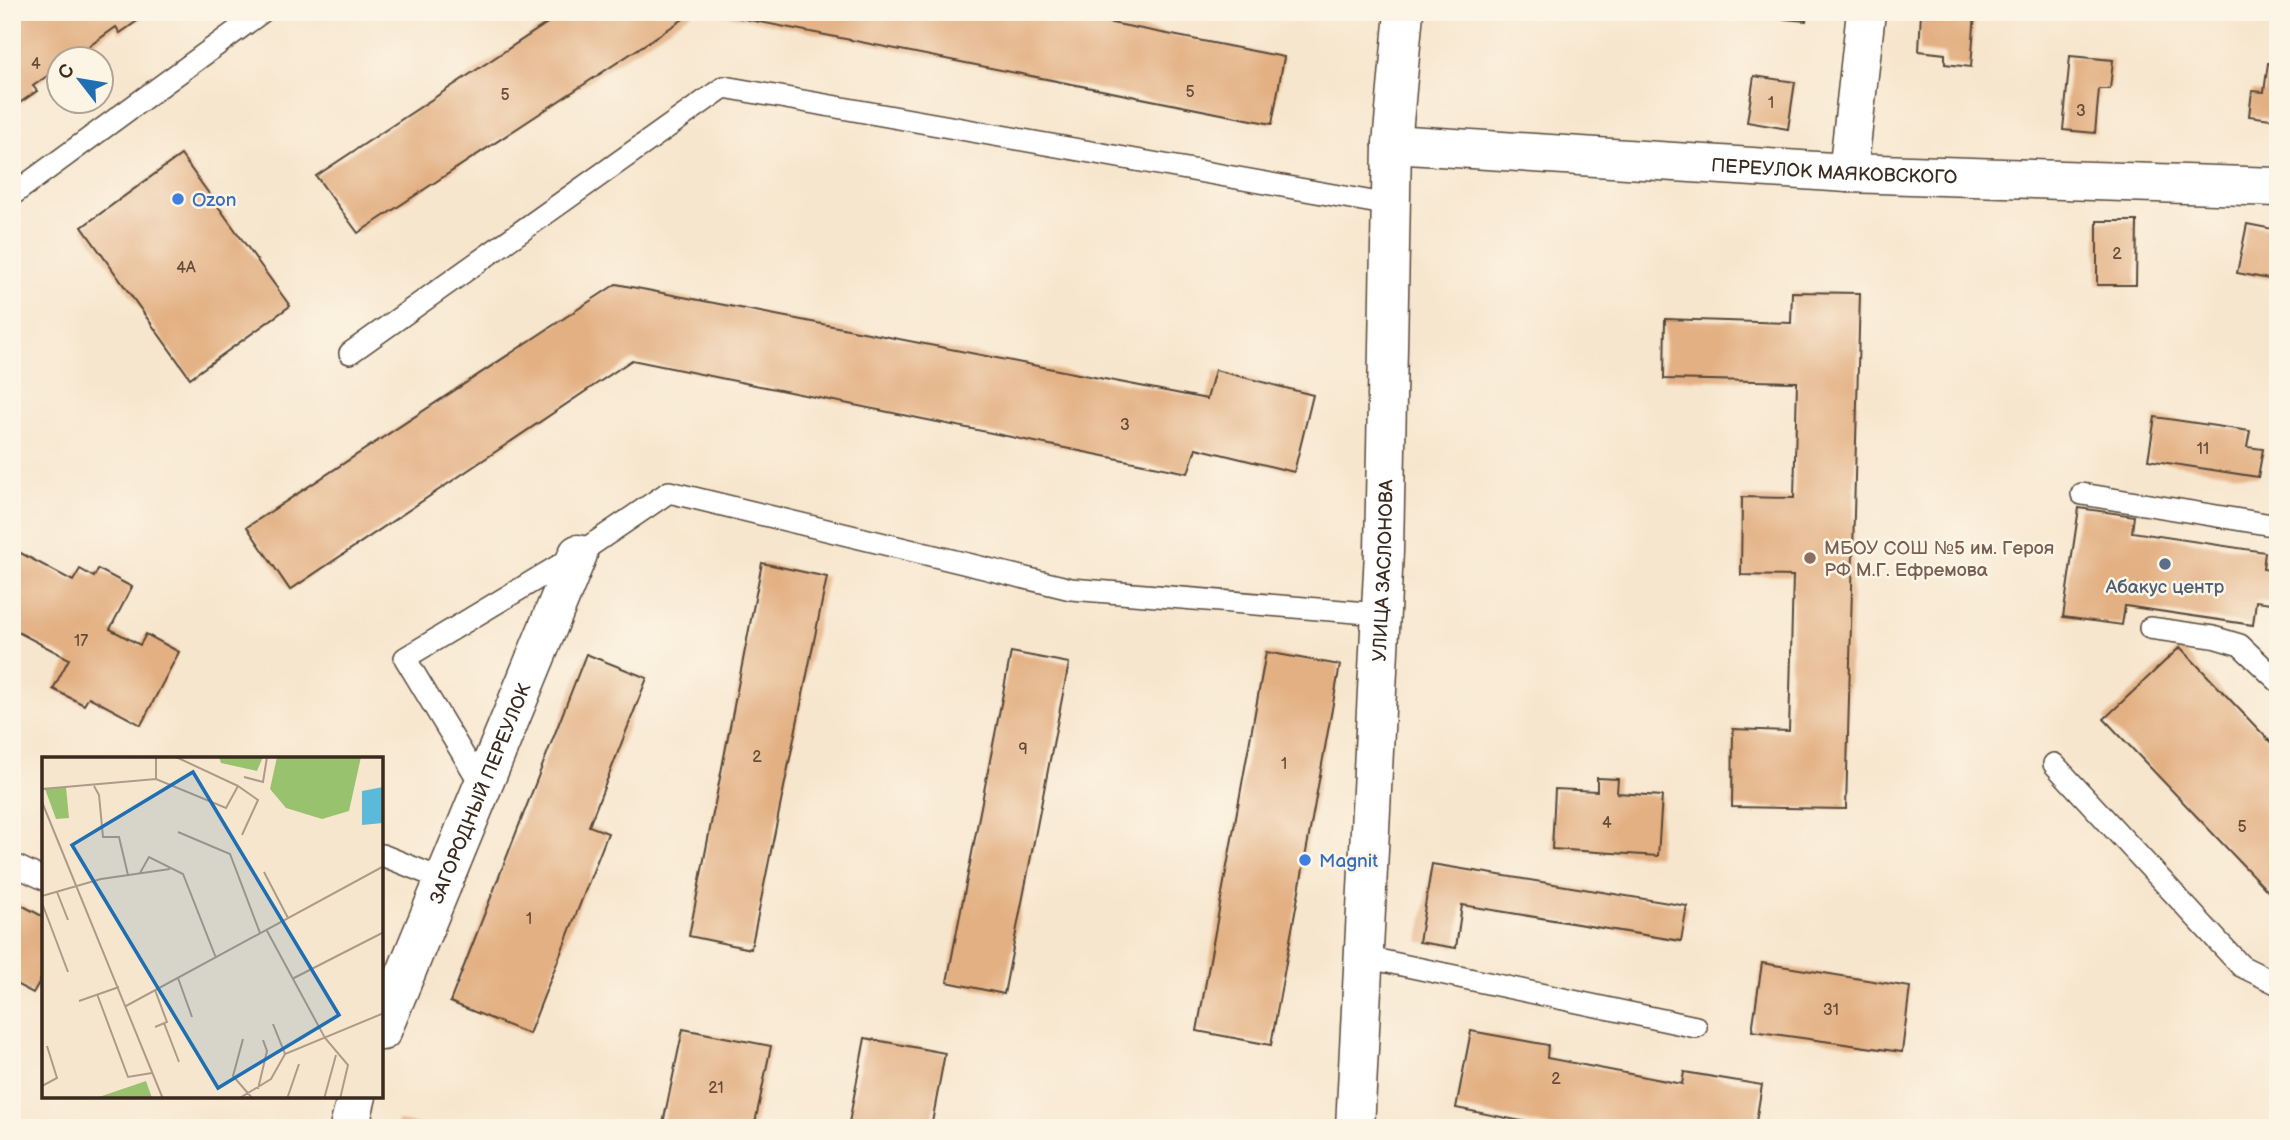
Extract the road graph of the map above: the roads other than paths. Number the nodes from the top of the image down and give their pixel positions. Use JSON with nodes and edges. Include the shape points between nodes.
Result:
{"nodes":[{"id":1,"x":262,"y":12,"type":"edge"},
{"id":2,"x":1404,"y":12,"type":"edge"},
{"id":3,"x":1866,"y":12,"type":"edge"},
{"id":4,"x":1392,"y":144,"type":"junction"},
{"id":5,"x":1848,"y":173,"type":"junction"},
{"id":6,"x":2278,"y":187,"type":"edge"},
{"id":7,"x":12,"y":195,"type":"edge"},
{"id":8,"x":1390,"y":205,"type":"junction"},
{"id":9,"x":350,"y":353,"type":"dead end"},
{"id":10,"x":2082,"y":494,"type":"dead end"},
{"id":11,"x":2278,"y":526,"type":"edge"},
{"id":12,"x":578,"y":554,"type":"junction"},
{"id":13,"x":1380,"y":614,"type":"junction"},
{"id":14,"x":2150,"y":628,"type":"dead end"},
{"id":15,"x":2278,"y":681,"type":"edge"},
{"id":16,"x":2054,"y":764,"type":"dead end"},
{"id":17,"x":482,"y":786,"type":"junction"},
{"id":18,"x":383,"y":855,"type":"edge"},
{"id":19,"x":12,"y":864,"type":"edge"},
{"id":20,"x":42,"y":878,"type":"edge"},
{"id":21,"x":444,"y":880,"type":"junction"},
{"id":22,"x":1364,"y":957,"type":"junction"},
{"id":23,"x":2278,"y":984,"type":"edge"},
{"id":24,"x":1696,"y":1027,"type":"dead end"},
{"id":25,"x":383,"y":1029,"type":"edge"},
{"id":26,"x":356,"y":1098,"type":"edge"},
{"id":27,"x":349,"y":1128,"type":"edge"},
{"id":28,"x":1355,"y":1128,"type":"edge"}],
"edges":[{"from":1,"to":7,"type":"lane"},
{"from":2,"to":4,"type":"street","name":"УЛИЦА ЗАСЛОНОВА"},
{"from":3,"to":5,"type":"street"},
{"from":4,"to":5,"type":"street","name":"ПЕРЕУЛОК МАЯКОВСКОГО"},
{"from":4,"to":8,"type":"street","name":"УЛИЦА ЗАСЛОНОВА"},
{"from":5,"to":6,"type":"street","name":"ПЕРЕУЛОК МАЯКОВСКОГО"},
{"from":8,"to":9,"type":"lane","via":[[724,87]]},
{"from":8,"to":13,"type":"street","name":"УЛИЦА ЗАСЛОНОВА"},
{"from":10,"to":11,"type":"lane"},
{"from":12,"to":13,"type":"lane","via":[[669,492],[1071,589]]},
{"from":12,"to":17,"type":"street","name":"ЗАГОРОДНЫЙ ПЕРЕУЛОК"},
{"from":12,"to":17,"type":"lane","via":[[405,658]]},
{"from":13,"to":22,"type":"street","name":"УЛИЦА ЗАСЛОНОВА"},
{"from":14,"to":15,"type":"lane","via":[[2240,645]]},
{"from":16,"to":23,"type":"lane","via":[[2241,966]]},
{"from":17,"to":21,"type":"street","name":"ЗАГОРОДНЫЙ ПЕРЕУЛОК"},
{"from":18,"to":21,"type":"lane"},
{"from":19,"to":20,"type":"lane"},
{"from":21,"to":25,"type":"street","name":"ЗАГОРОДНЫЙ ПЕРЕУЛОК"},
{"from":22,"to":24,"type":"lane"},
{"from":22,"to":28,"type":"street","name":"УЛИЦА ЗАСЛОНОВА"},
{"from":26,"to":27,"type":"street"}]}
